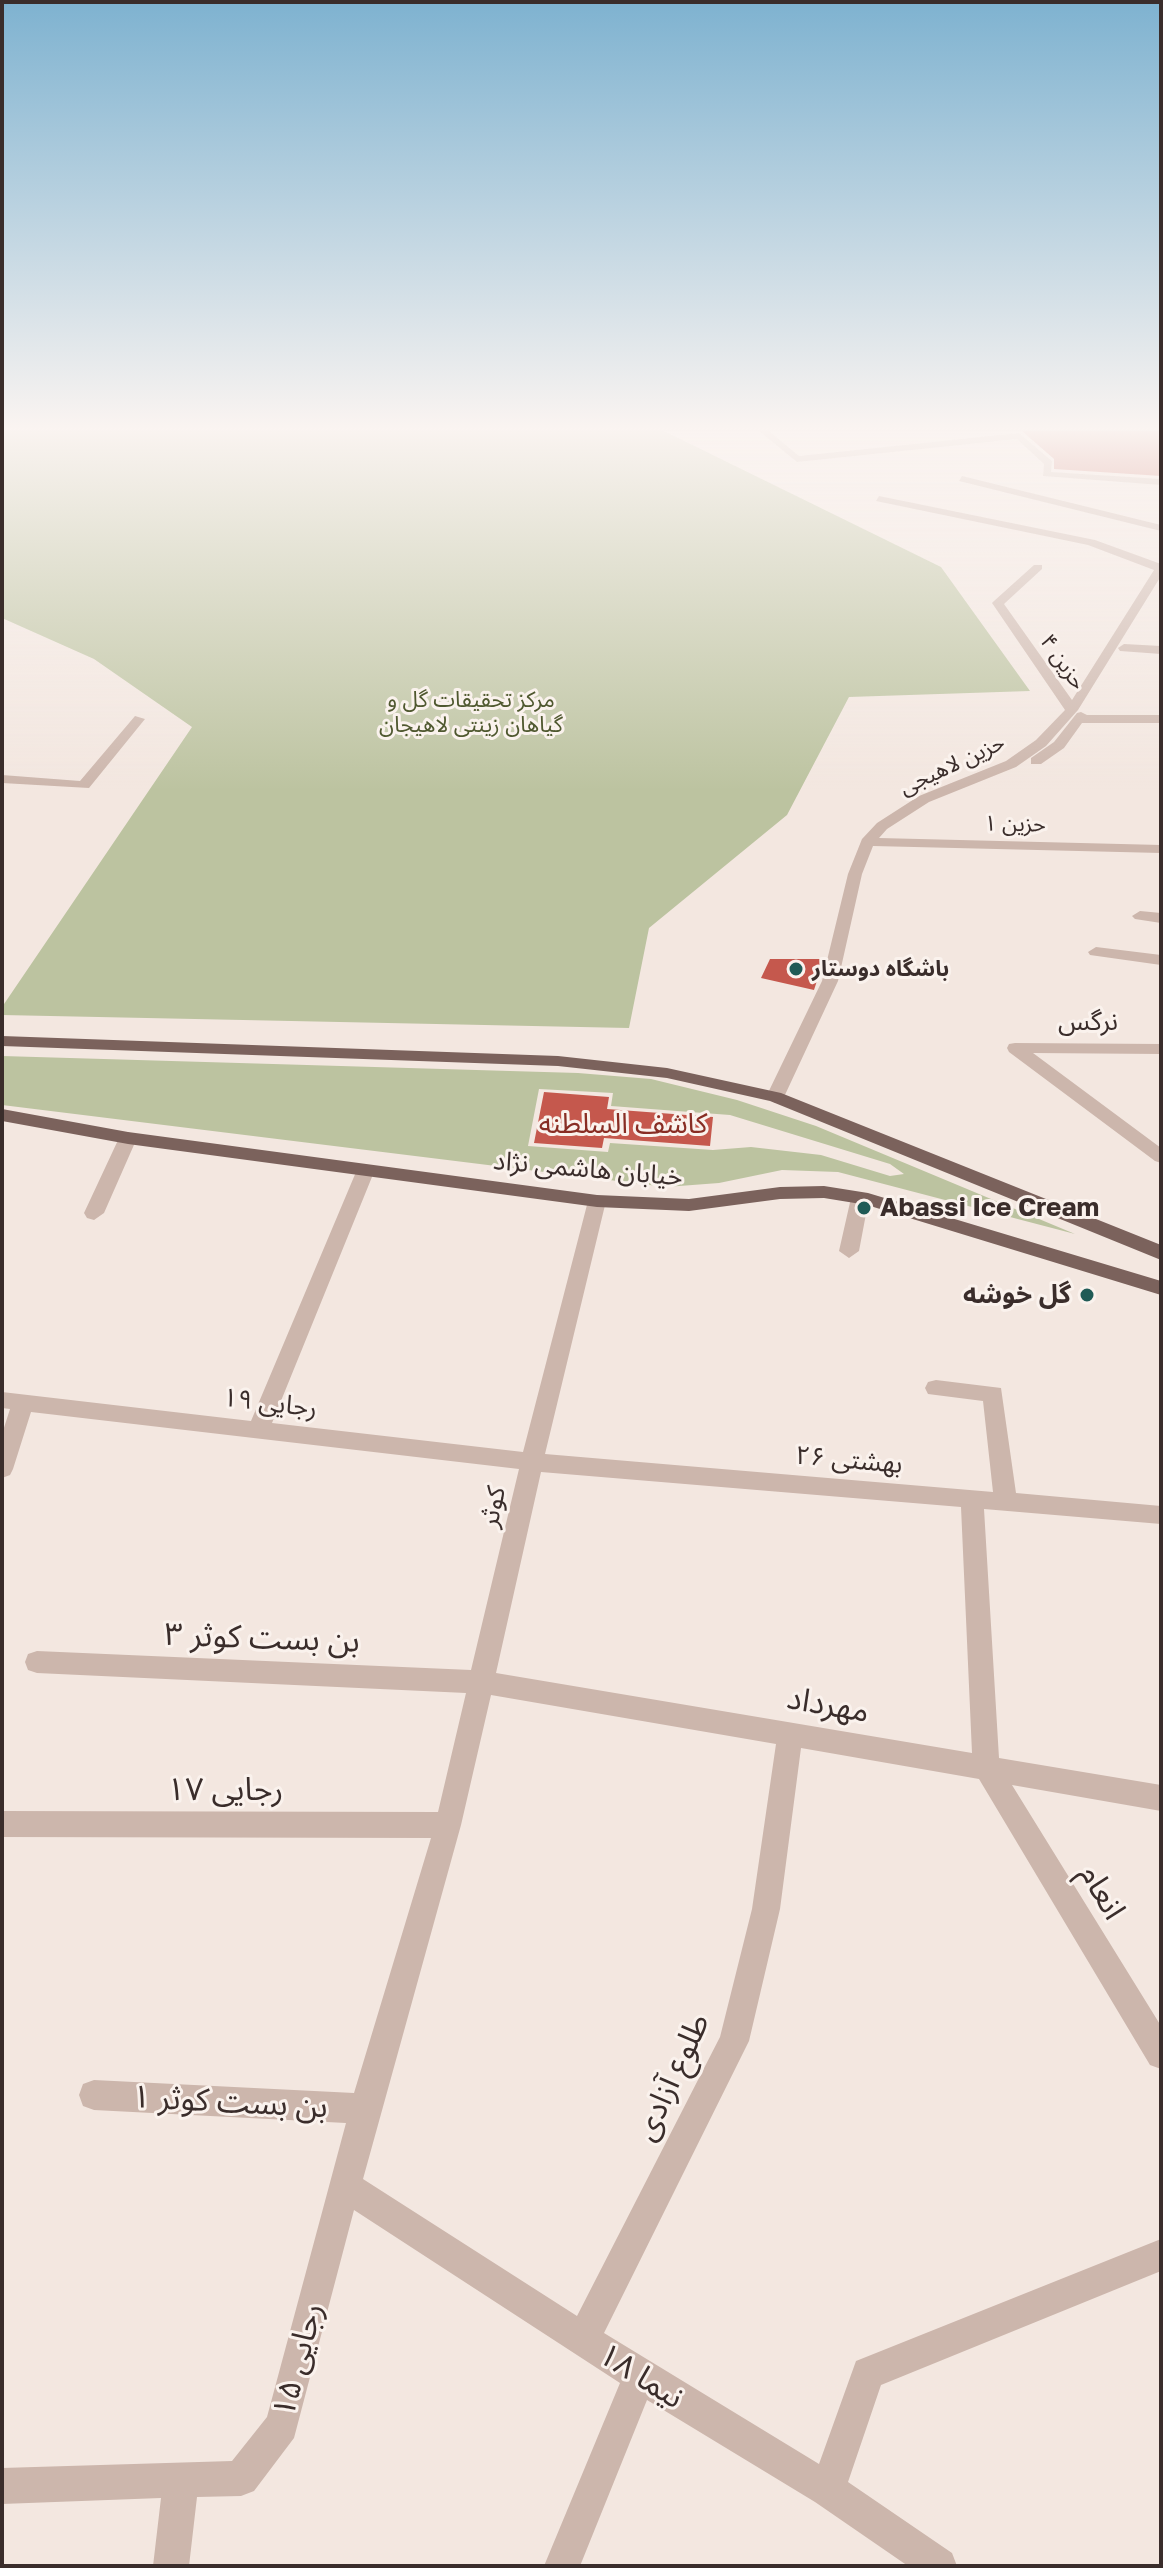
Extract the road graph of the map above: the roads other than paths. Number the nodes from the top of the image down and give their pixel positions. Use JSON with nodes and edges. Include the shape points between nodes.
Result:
{"nodes":[{"id":1,"x":1116,"y":551,"type":"edge"},
{"id":2,"x":1038,"y":567,"type":"dead end"},
{"id":3,"x":1160,"y":568,"type":"edge"},
{"id":4,"x":1161,"y":586,"type":"edge"},
{"id":5,"x":1146,"y":601,"type":"junction"},
{"id":6,"x":1124,"y":648,"type":"junction"},
{"id":7,"x":1161,"y":650,"type":"edge"},
{"id":8,"x":1075,"y":715,"type":"junction"},
{"id":9,"x":139,"y":719,"type":"dead end"},
{"id":10,"x":1161,"y":719,"type":"edge"},
{"id":11,"x":2,"y":779,"type":"edge"},
{"id":12,"x":867,"y":842,"type":"junction"},
{"id":13,"x":1161,"y":849,"type":"edge"},
{"id":14,"x":1140,"y":916,"type":"dead end"},
{"id":15,"x":1161,"y":918,"type":"edge"},
{"id":16,"x":1096,"y":952,"type":"dead end"},
{"id":17,"x":1161,"y":960,"type":"edge"},
{"id":18,"x":2,"y":1041,"type":"edge"},
{"id":19,"x":1161,"y":1049,"type":"edge"},
{"id":20,"x":775,"y":1097,"type":"junction"},
{"id":21,"x":2,"y":1115,"type":"edge"},
{"id":22,"x":128,"y":1138,"type":"junction"},
{"id":23,"x":1161,"y":1157,"type":"edge"},
{"id":24,"x":365,"y":1172,"type":"junction"},
{"id":25,"x":860,"y":1198,"type":"junction"},
{"id":26,"x":597,"y":1201,"type":"junction"},
{"id":27,"x":94,"y":1213,"type":"dead end"},
{"id":28,"x":849,"y":1251,"type":"dead end"},
{"id":29,"x":1161,"y":1253,"type":"edge"},
{"id":30,"x":1161,"y":1288,"type":"edge"},
{"id":31,"x":936,"y":1388,"type":"dead end"},
{"id":32,"x":12,"y":1401,"type":"edge"},
{"id":33,"x":258,"y":1430,"type":"junction"},
{"id":34,"x":532,"y":1462,"type":"junction"},
{"id":35,"x":2,"y":1469,"type":"edge"},
{"id":36,"x":972,"y":1499,"type":"junction"},
{"id":37,"x":1006,"y":1502,"type":"junction"},
{"id":38,"x":1161,"y":1515,"type":"edge"},
{"id":39,"x":37,"y":1662,"type":"dead end"},
{"id":40,"x":483,"y":1682,"type":"junction"},
{"id":41,"x":790,"y":1733,"type":"junction"},
{"id":42,"x":986,"y":1766,"type":"junction"},
{"id":43,"x":1161,"y":1798,"type":"edge"},
{"id":44,"x":2,"y":1824,"type":"edge"},
{"id":45,"x":448,"y":1825,"type":"junction"},
{"id":46,"x":1161,"y":2054,"type":"edge"},
{"id":47,"x":94,"y":2095,"type":"dead end"},
{"id":48,"x":365,"y":2109,"type":"junction"},
{"id":49,"x":344,"y":2185,"type":"junction"},
{"id":50,"x":1161,"y":2255,"type":"edge"},
{"id":51,"x":583,"y":2339,"type":"junction"},
{"id":52,"x":640,"y":2376,"type":"junction"},
{"id":53,"x":181,"y":2480,"type":"junction"},
{"id":54,"x":2,"y":2486,"type":"edge"},
{"id":55,"x":828,"y":2489,"type":"junction"},
{"id":56,"x":171,"y":2566,"type":"edge"},
{"id":57,"x":562,"y":2566,"type":"edge"},
{"id":58,"x":939,"y":2566,"type":"edge"}],
"edges":[{"from":1,"to":3,"type":"street"},
{"from":2,"to":8,"type":"street","name":"حزین ۴","via":[[998,603]]},
{"from":3,"to":5,"type":"street","name":"حزین لاهیجی"},
{"from":4,"to":5,"type":"street","name":"حزین لاهیجی"},
{"from":5,"to":6,"type":"street","name":"حزین لاهیجی"},
{"from":5,"to":8,"type":"street","name":"حزین لاهیجی"},
{"from":6,"to":7,"type":"street"},
{"from":6,"to":8,"type":"street","name":"حزین لاهیجی"},
{"from":8,"to":10,"type":"street"},
{"from":8,"to":12,"type":"street","name":"حزین لاهیجی","via":[[1059,745],[1023,769],[924,807]]},
{"from":9,"to":11,"type":"street","via":[[84,785]]},
{"from":12,"to":13,"type":"street","name":"حزین ۱"},
{"from":12,"to":20,"type":"street","via":[[830,981]]},
{"from":14,"to":15,"type":"street"},
{"from":16,"to":17,"type":"street"},
{"from":18,"to":20,"type":"main road","via":[[558,1061],[667,1073]]},
{"from":19,"to":23,"type":"street","name":"نرگس","via":[[1015,1048]]},
{"from":20,"to":29,"type":"main road"},
{"from":21,"to":22,"type":"main road","name":"خیابان هاشمی نژاد"},
{"from":22,"to":24,"type":"main road","name":"خیابان هاشمی نژاد"},
{"from":22,"to":27,"type":"street"},
{"from":24,"to":26,"type":"main road","name":"خیابان هاشمی نژاد"},
{"from":24,"to":33,"type":"street"},
{"from":25,"to":26,"type":"main road","name":"خیابان هاشمی نژاد","via":[[824,1192],[689,1205]]},
{"from":25,"to":28,"type":"street"},
{"from":25,"to":30,"type":"main road","name":"خیابان هاشمی نژاد"},
{"from":26,"to":34,"type":"street","name":"کوثر"},
{"from":31,"to":37,"type":"street","via":[[993,1394]]},
{"from":32,"to":33,"type":"street","name":"رجایی ۱۹"},
{"from":32,"to":35,"type":"street"},
{"from":33,"to":34,"type":"street","name":"رجایی ۱۹"},
{"from":34,"to":36,"type":"street","name":"بهشتی ۲۶"},
{"from":34,"to":40,"type":"street","name":"کوثر"},
{"from":36,"to":37,"type":"street","name":"بهشتی ۲۶"},
{"from":36,"to":42,"type":"street"},
{"from":37,"to":38,"type":"street","name":"بهشتی ۲۶"},
{"from":39,"to":40,"type":"street","name":"بن بست کوثر ۳"},
{"from":40,"to":41,"type":"street","name":"مهرداد"},
{"from":40,"to":45,"type":"street","name":"کوثر"},
{"from":41,"to":42,"type":"street","name":"مهرداد"},
{"from":41,"to":51,"type":"street","name":"طلوع آزادی","via":[[766,1909],[734,2041]]},
{"from":42,"to":43,"type":"street","name":"مهرداد"},
{"from":42,"to":46,"type":"street","name":"انعام"},
{"from":44,"to":45,"type":"street","name":"رجایی ۱۷"},
{"from":45,"to":48,"type":"street","name":"کوثر"},
{"from":47,"to":48,"type":"street","name":"بن بست کوثر ۱"},
{"from":48,"to":49,"type":"street","name":"رجایی ۱۵"},
{"from":49,"to":51,"type":"street","name":"نیما ۱۸"},
{"from":49,"to":53,"type":"street","name":"رجایی ۱۵","via":[[282,2426],[241,2478]]},
{"from":50,"to":55,"type":"street","via":[[868,2373]]},
{"from":51,"to":52,"type":"street","name":"نیما ۱۸"},
{"from":52,"to":55,"type":"street","name":"نیما ۱۸"},
{"from":52,"to":57,"type":"street"},
{"from":53,"to":54,"type":"street","name":"رجایی ۱۵"},
{"from":53,"to":56,"type":"street"},
{"from":55,"to":58,"type":"street","name":"نیما ۱۸"}]}
